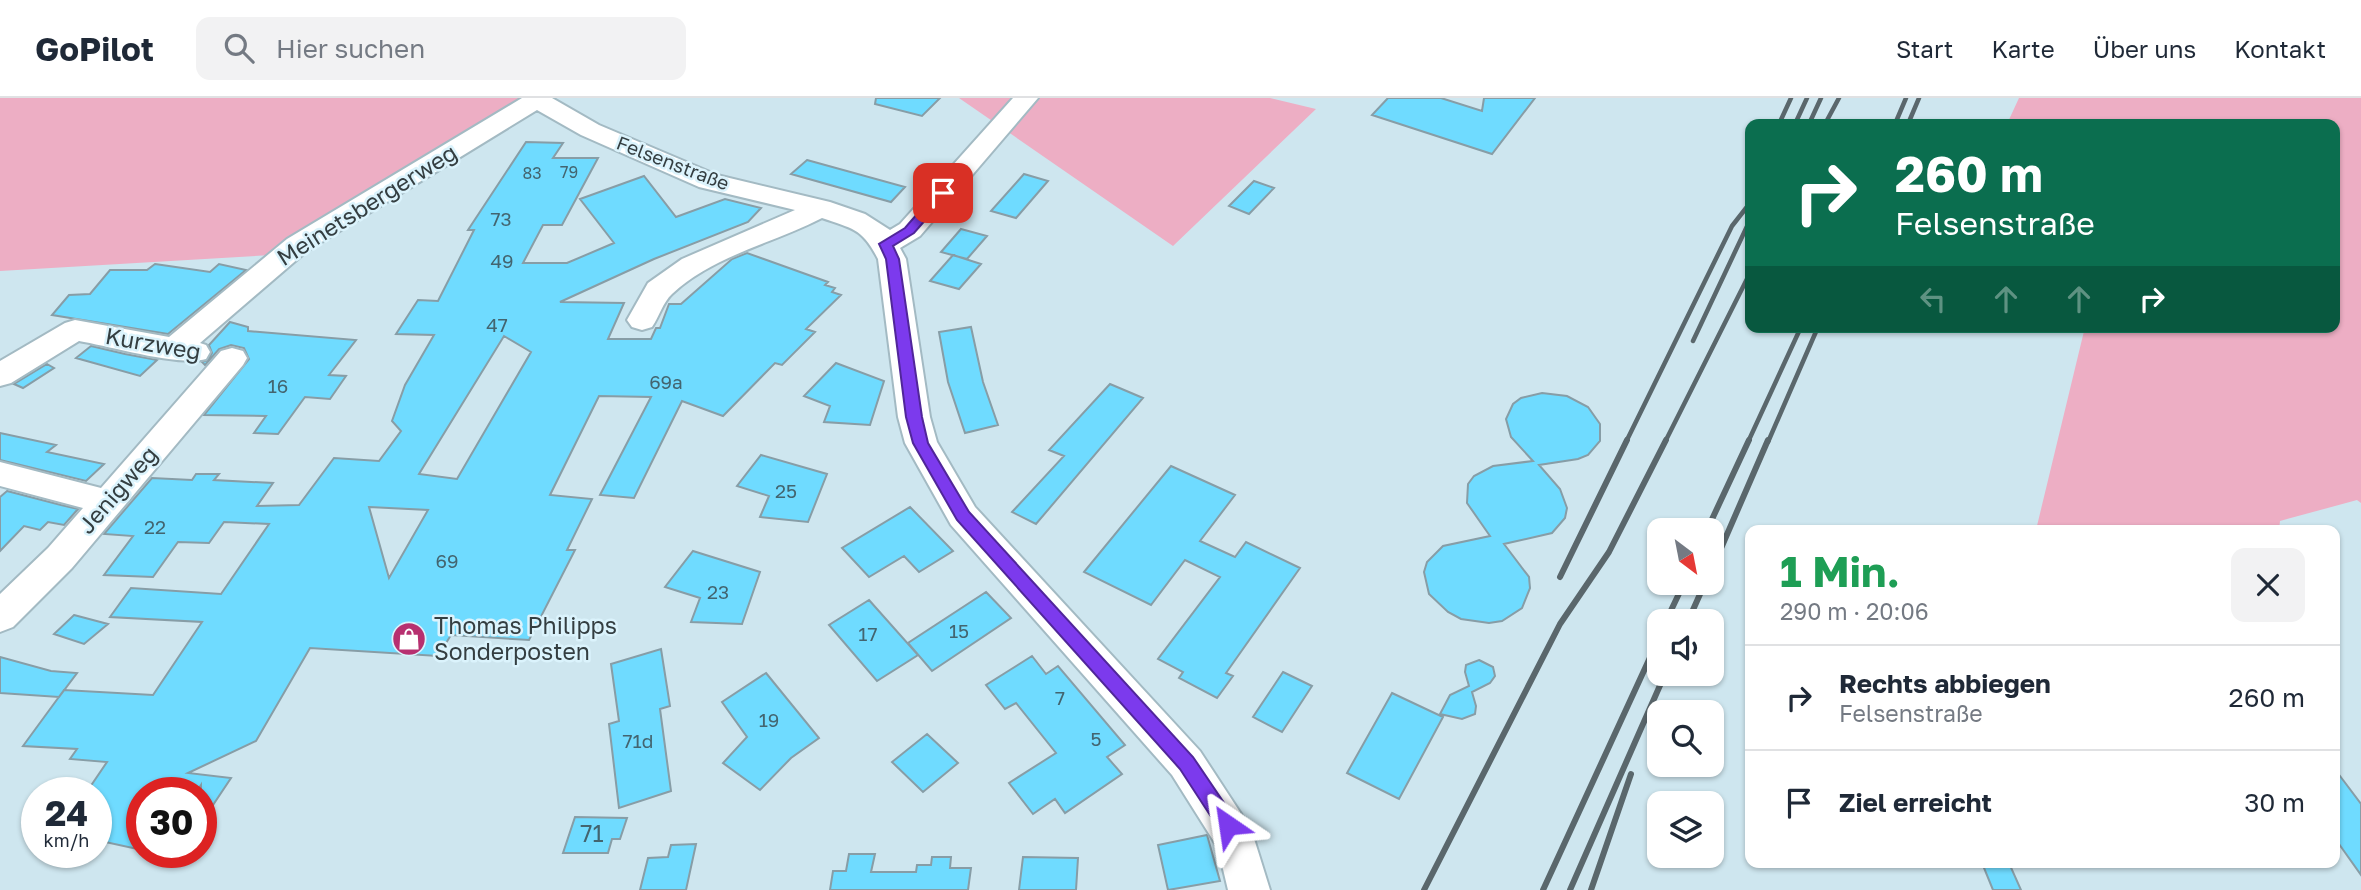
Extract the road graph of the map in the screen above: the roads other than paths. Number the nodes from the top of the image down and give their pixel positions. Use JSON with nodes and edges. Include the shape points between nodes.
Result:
{"nodes":[{"id":1,"x":1026,"y":98,"type":"edge"},
{"id":2,"x":535,"y":99,"type":"edge"},
{"id":3,"x":820,"y":208,"type":"junction"},
{"id":4,"x":886,"y":244,"type":"junction"},
{"id":5,"x":642,"y":320,"type":"dead end"},
{"id":6,"x":174,"y":349,"type":"junction"},
{"id":7,"x":232,"y":358,"type":"joint"},
{"id":8,"x":0,"y":375,"type":"edge"},
{"id":9,"x":0,"y":474,"type":"edge"},
{"id":10,"x":107,"y":502,"type":"junction"},
{"id":11,"x":0,"y":617,"type":"edge"},
{"id":12,"x":1249,"y":890,"type":"edge"}],
"edges":[{"from":1,"to":4,"type":"street","via":[[909,230]]},
{"from":2,"to":3,"type":"street","name":"Felsenstraße","via":[[601,135],[708,181]]},
{"from":2,"to":6,"type":"street","name":"Meinetsbergerweg","via":[[296,245]]},
{"from":3,"to":4,"type":"street","name":"Felsenstraße","via":[[878,232]]},
{"from":3,"to":5,"type":"street","via":[[692,265],[658,290]]},
{"from":4,"to":12,"type":"street","via":[[921,443],[963,516],[1186,763],[1237,842]]},
{"from":6,"to":7,"type":"street","name":"Kurzweg"},
{"from":6,"to":8,"type":"street","name":"Kurzweg","via":[[75,330]]},
{"from":7,"to":10,"type":"street","name":"Jenigweg"},
{"from":9,"to":10,"type":"street"},
{"from":10,"to":11,"type":"street","name":"Jenigweg","via":[[60,558]]}]}
